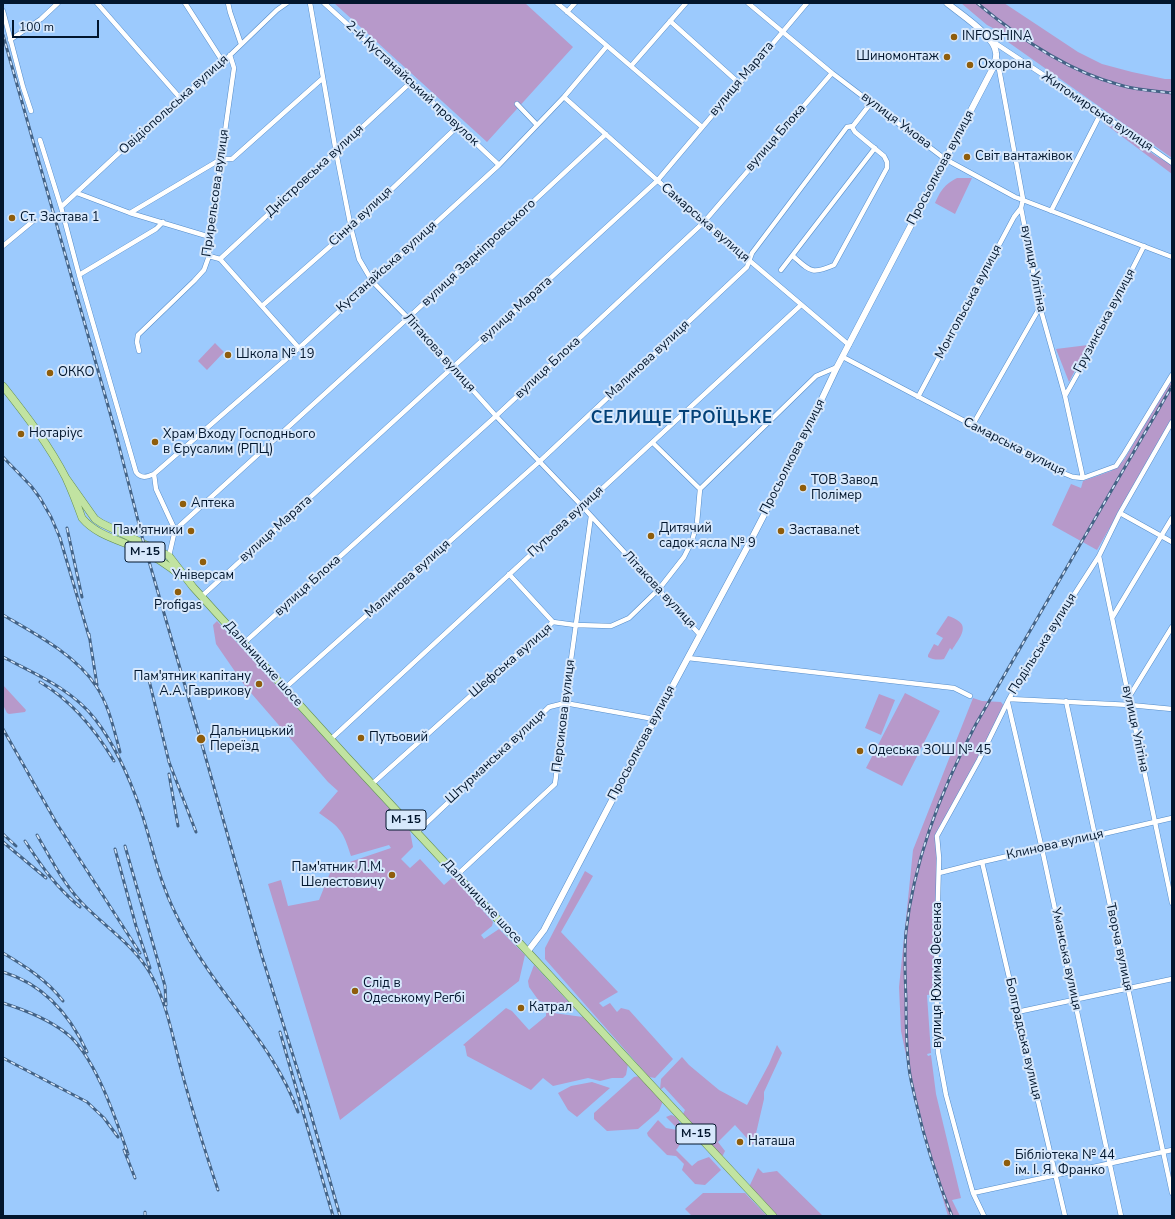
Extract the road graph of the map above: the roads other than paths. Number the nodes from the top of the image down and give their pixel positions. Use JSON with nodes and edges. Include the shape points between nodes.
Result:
{"nodes":[{"id":1,"x":58,"y":3,"type":"edge"},
{"id":2,"x":97,"y":3,"type":"edge"},
{"id":3,"x":185,"y":3,"type":"edge"},
{"id":4,"x":228,"y":3,"type":"edge"},
{"id":5,"x":287,"y":3,"type":"edge"},
{"id":6,"x":310,"y":3,"type":"edge"},
{"id":7,"x":324,"y":3,"type":"edge"},
{"id":8,"x":557,"y":3,"type":"edge"},
{"id":9,"x":575,"y":3,"type":"edge"},
{"id":10,"x":686,"y":3,"type":"edge"},
{"id":11,"x":748,"y":3,"type":"edge"},
{"id":12,"x":807,"y":3,"type":"edge"},
{"id":13,"x":947,"y":3,"type":"edge"},
{"id":14,"x":3,"y":11,"type":"edge"},
{"id":15,"x":567,"y":12,"type":"junction"},
{"id":16,"x":670,"y":21,"type":"junction"},
{"id":17,"x":782,"y":32,"type":"junction"},
{"id":18,"x":10,"y":40,"type":"junction"},
{"id":19,"x":992,"y":42,"type":"junction"},
{"id":20,"x":241,"y":44,"type":"junction"},
{"id":21,"x":607,"y":46,"type":"junction"},
{"id":22,"x":230,"y":55,"type":"junction"},
{"id":23,"x":996,"y":57,"type":"junction"},
{"id":24,"x":223,"y":62,"type":"junction"},
{"id":25,"x":630,"y":66,"type":"junction"},
{"id":26,"x":832,"y":73,"type":"junction"},
{"id":27,"x":323,"y":78,"type":"junction"},
{"id":28,"x":411,"y":82,"type":"junction"},
{"id":29,"x":739,"y":82,"type":"junction"},
{"id":30,"x":564,"y":97,"type":"junction"},
{"id":31,"x":181,"y":99,"type":"junction"},
{"id":32,"x":871,"y":103,"type":"junction"},
{"id":33,"x":517,"y":104,"type":"dead end"},
{"id":34,"x":31,"y":111,"type":"dead end"},
{"id":35,"x":1101,"y":113,"type":"junction"},
{"id":36,"x":537,"y":125,"type":"junction"},
{"id":37,"x":458,"y":126,"type":"junction"},
{"id":38,"x":702,"y":127,"type":"junction"},
{"id":39,"x":852,"y":127,"type":"junction"},
{"id":40,"x":606,"y":134,"type":"junction"},
{"id":41,"x":40,"y":140,"type":"dead end"},
{"id":42,"x":875,"y":148,"type":"junction"},
{"id":43,"x":336,"y":152,"type":"junction"},
{"id":44,"x":221,"y":159,"type":"junction"},
{"id":45,"x":945,"y":159,"type":"junction"},
{"id":46,"x":1172,"y":163,"type":"edge"},
{"id":47,"x":499,"y":165,"type":"junction"},
{"id":48,"x":657,"y":181,"type":"junction"},
{"id":49,"x":77,"y":193,"type":"junction"},
{"id":50,"x":1023,"y":199,"type":"junction"},
{"id":51,"x":61,"y":207,"type":"junction"},
{"id":52,"x":1021,"y":208,"type":"junction"},
{"id":53,"x":1051,"y":211,"type":"junction"},
{"id":54,"x":130,"y":213,"type":"junction"},
{"id":55,"x":32,"y":222,"type":"dead end"},
{"id":56,"x":163,"y":222,"type":"junction"},
{"id":57,"x":704,"y":222,"type":"junction"},
{"id":58,"x":351,"y":228,"type":"junction"},
{"id":59,"x":210,"y":237,"type":"junction"},
{"id":60,"x":3,"y":246,"type":"edge"},
{"id":61,"x":1144,"y":246,"type":"junction"},
{"id":62,"x":209,"y":256,"type":"junction"},
{"id":63,"x":793,"y":256,"type":"junction"},
{"id":64,"x":1172,"y":257,"type":"edge"},
{"id":65,"x":220,"y":259,"type":"junction"},
{"id":66,"x":749,"y":260,"type":"junction"},
{"id":67,"x":781,"y":270,"type":"dead end"},
{"id":68,"x":79,"y":275,"type":"junction"},
{"id":69,"x":372,"y":281,"type":"junction"},
{"id":70,"x":801,"y":305,"type":"junction"},
{"id":71,"x":262,"y":306,"type":"junction"},
{"id":72,"x":1040,"y":307,"type":"junction"},
{"id":73,"x":408,"y":318,"type":"junction"},
{"id":74,"x":849,"y":345,"type":"junction"},
{"id":75,"x":299,"y":348,"type":"junction"},
{"id":76,"x":140,"y":351,"type":"dead end"},
{"id":77,"x":843,"y":357,"type":"junction"},
{"id":78,"x":838,"y":367,"type":"junction"},
{"id":79,"x":453,"y":368,"type":"junction"},
{"id":80,"x":1172,"y":375,"type":"edge"},
{"id":81,"x":3,"y":386,"type":"edge"},
{"id":82,"x":1065,"y":396,"type":"junction"},
{"id":83,"x":918,"y":397,"type":"junction"},
{"id":84,"x":496,"y":416,"type":"junction"},
{"id":85,"x":1172,"y":422,"type":"edge"},
{"id":86,"x":972,"y":426,"type":"junction"},
{"id":87,"x":653,"y":443,"type":"junction"},
{"id":88,"x":540,"y":461,"type":"junction"},
{"id":89,"x":154,"y":474,"type":"junction"},
{"id":90,"x":66,"y":478,"type":"junction"},
{"id":91,"x":1083,"y":478,"type":"junction"},
{"id":92,"x":700,"y":489,"type":"junction"},
{"id":93,"x":582,"y":506,"type":"junction"},
{"id":94,"x":1120,"y":513,"type":"junction"},
{"id":95,"x":591,"y":516,"type":"junction"},
{"id":96,"x":1172,"y":518,"type":"edge"},
{"id":97,"x":175,"y":530,"type":"junction"},
{"id":98,"x":1162,"y":536,"type":"junction"},
{"id":99,"x":1172,"y":542,"type":"edge"},
{"id":100,"x":169,"y":556,"type":"junction"},
{"id":101,"x":1099,"y":556,"type":"junction"},
{"id":102,"x":509,"y":574,"type":"junction"},
{"id":103,"x":193,"y":586,"type":"junction"},
{"id":104,"x":659,"y":589,"type":"junction"},
{"id":105,"x":202,"y":596,"type":"junction"},
{"id":106,"x":1112,"y":618,"type":"junction"},
{"id":107,"x":553,"y":622,"type":"junction"},
{"id":108,"x":575,"y":625,"type":"junction"},
{"id":109,"x":1172,"y":627,"type":"edge"},
{"id":110,"x":700,"y":635,"type":"junction"},
{"id":111,"x":244,"y":643,"type":"junction"},
{"id":112,"x":688,"y":658,"type":"junction"},
{"id":113,"x":285,"y":688,"type":"junction"},
{"id":114,"x":970,"y":696,"type":"dead end"},
{"id":115,"x":1129,"y":697,"type":"junction"},
{"id":116,"x":1009,"y":701,"type":"junction"},
{"id":117,"x":1066,"y":701,"type":"junction"},
{"id":118,"x":565,"y":703,"type":"junction"},
{"id":119,"x":1130,"y":705,"type":"junction"},
{"id":120,"x":1172,"y":709,"type":"edge"},
{"id":121,"x":654,"y":719,"type":"junction"},
{"id":122,"x":331,"y":739,"type":"junction"},
{"id":123,"x":372,"y":784,"type":"junction"},
{"id":124,"x":1172,"y":818,"type":"edge"},
{"id":125,"x":1155,"y":822,"type":"junction"},
{"id":126,"x":417,"y":832,"type":"junction"},
{"id":127,"x":1095,"y":836,"type":"junction"},
{"id":128,"x":1042,"y":849,"type":"junction"},
{"id":129,"x":982,"y":862,"type":"junction"},
{"id":130,"x":938,"y":873,"type":"junction"},
{"id":131,"x":457,"y":875,"type":"junction"},
{"id":132,"x":1172,"y":904,"type":"edge"},
{"id":133,"x":528,"y":951,"type":"junction"},
{"id":134,"x":1172,"y":979,"type":"edge"},
{"id":135,"x":1128,"y":988,"type":"junction"},
{"id":136,"x":1075,"y":1000,"type":"junction"},
{"id":137,"x":1017,"y":1012,"type":"junction"},
{"id":138,"x":1172,"y":1150,"type":"edge"},
{"id":139,"x":1163,"y":1151,"type":"junction"},
{"id":140,"x":1110,"y":1164,"type":"junction"},
{"id":141,"x":1055,"y":1176,"type":"junction"},
{"id":142,"x":973,"y":1193,"type":"junction"},
{"id":143,"x":1172,"y":1193,"type":"edge"},
{"id":144,"x":773,"y":1216,"type":"edge"},
{"id":145,"x":984,"y":1216,"type":"edge"},
{"id":146,"x":1065,"y":1216,"type":"edge"},
{"id":147,"x":1121,"y":1216,"type":"edge"}],
"edges":[{"from":1,"to":18,"type":"street","via":[[41,19]]},
{"from":2,"to":31,"type":"street"},
{"from":3,"to":24,"type":"street"},
{"from":4,"to":20,"type":"street"},
{"from":5,"to":20,"type":"street","name":"Овідіопольська вулиця"},
{"from":6,"to":27,"type":"street","name":"Літакова вулиця"},
{"from":7,"to":28,"type":"street","name":"2-й Кустанайський провулок"},
{"from":8,"to":15,"type":"street"},
{"from":9,"to":15,"type":"street"},
{"from":10,"to":16,"type":"street"},
{"from":11,"to":17,"type":"street","name":"вулиця Умова"},
{"from":12,"to":17,"type":"street","name":"вулиця Марата"},
{"from":13,"to":19,"type":"street","name":"Житомирська вулиця"},
{"from":14,"to":18,"type":"street"},
{"from":15,"to":21,"type":"street"},
{"from":16,"to":25,"type":"street"},
{"from":16,"to":29,"type":"street"},
{"from":17,"to":26,"type":"street","name":"вулиця Умова"},
{"from":17,"to":29,"type":"street","name":"вулиця Марата"},
{"from":18,"to":34,"type":"street"},
{"from":19,"to":23,"type":"street"},
{"from":19,"to":35,"type":"street","name":"Житомирська вулиця"},
{"from":20,"to":22,"type":"street","name":"Овідіопольська вулиця"},
{"from":21,"to":25,"type":"street"},
{"from":21,"to":30,"type":"street","name":"Кустанайська вулиця"},
{"from":22,"to":24,"type":"street","name":"Овідіопольська вулиця"},
{"from":22,"to":44,"type":"street","name":"Прирельсова вулиця","via":[[234,68]]},
{"from":23,"to":45,"type":"street","name":"Просьолкова вулиця","via":[[978,98]]},
{"from":23,"to":50,"type":"street","name":"вулиця Улітіна"},
{"from":24,"to":31,"type":"street","name":"Овідіопольська вулиця"},
{"from":25,"to":38,"type":"street"},
{"from":26,"to":32,"type":"street","name":"вулиця Умова"},
{"from":26,"to":57,"type":"street","name":"вулиця Блока"},
{"from":27,"to":43,"type":"street","name":"Літакова вулиця"},
{"from":27,"to":44,"type":"street","via":[[232,160]]},
{"from":28,"to":37,"type":"street","name":"2-й Кустанайський провулок"},
{"from":28,"to":43,"type":"street","name":"Дністровська вулиця"},
{"from":29,"to":38,"type":"street","name":"вулиця Марата"},
{"from":30,"to":36,"type":"street","name":"Кустанайська вулиця"},
{"from":30,"to":40,"type":"street","name":"Самарська вулиця"},
{"from":31,"to":49,"type":"street","name":"Овідіопольська вулиця"},
{"from":32,"to":39,"type":"street","name":"Малинова вулиця"},
{"from":32,"to":45,"type":"street","name":"вулиця Умова"},
{"from":33,"to":36,"type":"street"},
{"from":35,"to":46,"type":"street","name":"Житомирська вулиця"},
{"from":35,"to":53,"type":"street"},
{"from":36,"to":47,"type":"street","name":"Кустанайська вулиця"},
{"from":37,"to":47,"type":"street","name":"2-й Кустанайський провулок"},
{"from":37,"to":58,"type":"street","name":"Сінна вулиця"},
{"from":38,"to":48,"type":"street","name":"вулиця Марата"},
{"from":39,"to":42,"type":"street"},
{"from":39,"to":66,"type":"street","name":"Малинова вулиця","via":[[848,127]]},
{"from":40,"to":48,"type":"street","name":"Самарська вулиця"},
{"from":40,"to":73,"type":"street","name":"вулиця Задніпровського"},
{"from":41,"to":51,"type":"street"},
{"from":42,"to":63,"type":"street"},
{"from":42,"to":63,"type":"street","via":[[886,159],[886,168],[834,265],[813,271]]},
{"from":43,"to":58,"type":"street","name":"Літакова вулиця"},
{"from":43,"to":65,"type":"street","name":"Дністровська вулиця"},
{"from":44,"to":54,"type":"street"},
{"from":44,"to":59,"type":"street","name":"Прирельсова вулиця"},
{"from":45,"to":50,"type":"street","name":"вулиця Умова"},
{"from":45,"to":74,"type":"street","name":"Просьолкова вулиця"},
{"from":47,"to":69,"type":"street","name":"Кустанайська вулиця"},
{"from":48,"to":57,"type":"street","name":"Самарська вулиця"},
{"from":48,"to":79,"type":"street","name":"вулиця Марата"},
{"from":49,"to":51,"type":"street","name":"Овідіопольська вулиця"},
{"from":49,"to":54,"type":"street"},
{"from":50,"to":52,"type":"street","name":"вулиця Улітіна"},
{"from":50,"to":53,"type":"street","name":"вулиця Умова"},
{"from":51,"to":68,"type":"street"},
{"from":52,"to":72,"type":"street","name":"вулиця Улітіна"},
{"from":52,"to":83,"type":"street","name":"Монгольська вулиця"},
{"from":53,"to":61,"type":"street","name":"вулиця Умова"},
{"from":54,"to":56,"type":"street"},
{"from":55,"to":60,"type":"street"},
{"from":56,"to":59,"type":"street"},
{"from":56,"to":68,"type":"street","via":[[156,230]]},
{"from":57,"to":66,"type":"street","name":"Самарська вулиця"},
{"from":57,"to":84,"type":"street","name":"вулиця Блока"},
{"from":58,"to":69,"type":"street","name":"Літакова вулиця","via":[[359,259]]},
{"from":58,"to":71,"type":"street","name":"Сінна вулиця"},
{"from":59,"to":62,"type":"street","name":"Прирельсова вулиця"},
{"from":61,"to":64,"type":"street","name":"вулиця Умова"},
{"from":61,"to":82,"type":"street","name":"Грузинська вулиця"},
{"from":62,"to":65,"type":"street"},
{"from":62,"to":76,"type":"street","name":"Прирельсова вулиця","via":[[204,270],[138,335]]},
{"from":63,"to":67,"type":"street"},
{"from":65,"to":71,"type":"street"},
{"from":66,"to":70,"type":"street","name":"Самарська вулиця"},
{"from":66,"to":88,"type":"street","name":"Малинова вулиця","via":[[747,267]]},
{"from":68,"to":89,"type":"street","via":[[136,472],[145,477]]},
{"from":69,"to":73,"type":"street","name":"Літакова вулиця"},
{"from":69,"to":75,"type":"street","name":"Кустанайська вулиця"},
{"from":70,"to":74,"type":"street","name":"Самарська вулиця"},
{"from":70,"to":87,"type":"street","name":"Путьова вулиця"},
{"from":71,"to":75,"type":"street"},
{"from":72,"to":82,"type":"street","name":"вулиця Улітіна"},
{"from":72,"to":86,"type":"street"},
{"from":73,"to":79,"type":"street","name":"Літакова вулиця"},
{"from":73,"to":97,"type":"street","name":"вулиця Задніпровського"},
{"from":74,"to":77,"type":"street","name":"Просьолкова вулиця"},
{"from":75,"to":89,"type":"street","name":"Кустанайська вулиця"},
{"from":77,"to":78,"type":"street","name":"Просьолкова вулиця"},
{"from":77,"to":83,"type":"street","name":"Самарська вулиця"},
{"from":78,"to":92,"type":"street","via":[[816,376]]},
{"from":78,"to":110,"type":"street","name":"Просьолкова вулиця"},
{"from":79,"to":84,"type":"street","name":"Літакова вулиця"},
{"from":79,"to":105,"type":"street","name":"вулиця Марата"},
{"from":80,"to":91,"type":"street","name":"Самарська вулиця","via":[[1116,466]]},
{"from":81,"to":90,"type":"main road","number":"М-15","via":[[40,436]]},
{"from":82,"to":91,"type":"street","name":"вулиця Улітіна"},
{"from":83,"to":86,"type":"street","name":"Самарська вулиця"},
{"from":84,"to":88,"type":"street","name":"Літакова вулиця"},
{"from":84,"to":111,"type":"street","name":"вулиця Блока"},
{"from":85,"to":94,"type":"street","name":"Подільська вулиця"},
{"from":86,"to":91,"type":"street","name":"Самарська вулиця","via":[[1063,473]]},
{"from":87,"to":92,"type":"street"},
{"from":87,"to":93,"type":"street","name":"Путьова вулиця"},
{"from":88,"to":93,"type":"street","name":"Літакова вулиця"},
{"from":88,"to":113,"type":"street","name":"Малинова вулиця"},
{"from":89,"to":97,"type":"street","via":[[156,489]]},
{"from":90,"to":100,"type":"main road","number":"М-15","via":[[95,519],[108,528]]},
{"from":90,"to":103,"type":"main road","number":"М-15","via":[[82,518],[92,528],[170,566]]},
{"from":92,"to":104,"type":"street","name":"Шефська вулиця","via":[[697,524],[692,541],[684,557]]},
{"from":93,"to":95,"type":"street","name":"Літакова вулиця"},
{"from":93,"to":102,"type":"street","name":"Путьова вулиця"},
{"from":94,"to":98,"type":"street"},
{"from":94,"to":101,"type":"street","name":"Подільська вулиця"},
{"from":95,"to":104,"type":"street","name":"Літакова вулиця"},
{"from":95,"to":108,"type":"street","name":"Персикова вулиця"},
{"from":96,"to":98,"type":"street"},
{"from":97,"to":100,"type":"street"},
{"from":98,"to":99,"type":"street"},
{"from":98,"to":106,"type":"street"},
{"from":100,"to":103,"type":"main road","number":"М-15"},
{"from":101,"to":106,"type":"street","name":"вулиця Улітіна"},
{"from":101,"to":116,"type":"street","name":"Подільська вулиця"},
{"from":102,"to":107,"type":"street"},
{"from":102,"to":122,"type":"street","name":"Путьова вулиця"},
{"from":103,"to":105,"type":"main road","name":"Дальницьке шосе","number":"М-15"},
{"from":104,"to":108,"type":"street","name":"Шефська вулиця","via":[[629,618],[610,626]]},
{"from":104,"to":110,"type":"street","name":"Літакова вулиця"},
{"from":105,"to":111,"type":"main road","name":"Дальницьке шосе","number":"М-15"},
{"from":106,"to":115,"type":"street","name":"вулиця Улітіна"},
{"from":107,"to":108,"type":"street","name":"Шефська вулиця"},
{"from":107,"to":123,"type":"street","name":"Шефська вулиця"},
{"from":108,"to":118,"type":"street","name":"Персикова вулиця"},
{"from":109,"to":115,"type":"street"},
{"from":110,"to":112,"type":"street","name":"Просьолкова вулиця"},
{"from":111,"to":113,"type":"main road","name":"Дальницьке шосе","number":"М-15"},
{"from":112,"to":114,"type":"street","via":[[954,688]]},
{"from":112,"to":121,"type":"street","name":"Просьолкова вулиця"},
{"from":113,"to":122,"type":"main road","name":"Дальницьке шосе","number":"М-15"},
{"from":115,"to":119,"type":"street","name":"вулиця Улітіна"},
{"from":116,"to":117,"type":"street"},
{"from":116,"to":128,"type":"street","name":"Уманська вулиця"},
{"from":116,"to":130,"type":"street","name":"Подільська вулиця","via":[[937,836]]},
{"from":117,"to":119,"type":"street"},
{"from":117,"to":127,"type":"street","name":"Творча вулиця"},
{"from":118,"to":121,"type":"street","name":"Штурманська вулиця"},
{"from":118,"to":126,"type":"street","name":"Штурманська вулиця","via":[[549,707]]},
{"from":118,"to":131,"type":"street","name":"Персикова вулиця","via":[[555,784]]},
{"from":119,"to":120,"type":"street"},
{"from":119,"to":125,"type":"street","name":"вулиця Улітіна"},
{"from":121,"to":133,"type":"street","name":"Просьолкова вулиця","via":[[544,930]]},
{"from":122,"to":123,"type":"main road","name":"Дальницьке шосе","number":"М-15"},
{"from":123,"to":126,"type":"main road","name":"Дальницьке шосе","number":"М-15"},
{"from":124,"to":125,"type":"street","name":"Клинова вулиця"},
{"from":125,"to":127,"type":"street","name":"Клинова вулиця"},
{"from":125,"to":132,"type":"street","name":"вулиця Улітіна"},
{"from":126,"to":131,"type":"main road","name":"Дальницьке шосе","number":"М-15"},
{"from":127,"to":128,"type":"street","name":"Клинова вулиця"},
{"from":127,"to":135,"type":"street","name":"Творча вулиця"},
{"from":128,"to":129,"type":"street","name":"Клинова вулиця"},
{"from":128,"to":136,"type":"street","name":"Уманська вулиця"},
{"from":129,"to":130,"type":"street","name":"Клинова вулиця"},
{"from":129,"to":137,"type":"street","name":"Болградська вулиця"},
{"from":130,"to":142,"type":"street","name":"вулиця Юхима Фесенка","via":[[938,1052],[946,1096]]},
{"from":131,"to":133,"type":"main road","name":"Дальницьке шосе","number":"М-15"},
{"from":133,"to":144,"type":"main road","name":"Дальницьке шосе","number":"М-15"},
{"from":134,"to":135,"type":"street"},
{"from":135,"to":136,"type":"street"},
{"from":135,"to":139,"type":"street","name":"Творча вулиця"},
{"from":136,"to":137,"type":"street"},
{"from":136,"to":140,"type":"street","name":"Уманська вулиця"},
{"from":137,"to":141,"type":"street","name":"Болградська вулиця"},
{"from":138,"to":139,"type":"street"},
{"from":139,"to":140,"type":"street"},
{"from":139,"to":143,"type":"street","name":"Творча вулиця"},
{"from":140,"to":141,"type":"street"},
{"from":140,"to":147,"type":"street","name":"Уманська вулиця"},
{"from":141,"to":142,"type":"street"},
{"from":141,"to":146,"type":"street","name":"Болградська вулиця"},
{"from":142,"to":145,"type":"street","name":"вулиця Юхима Фесенка"}]}
